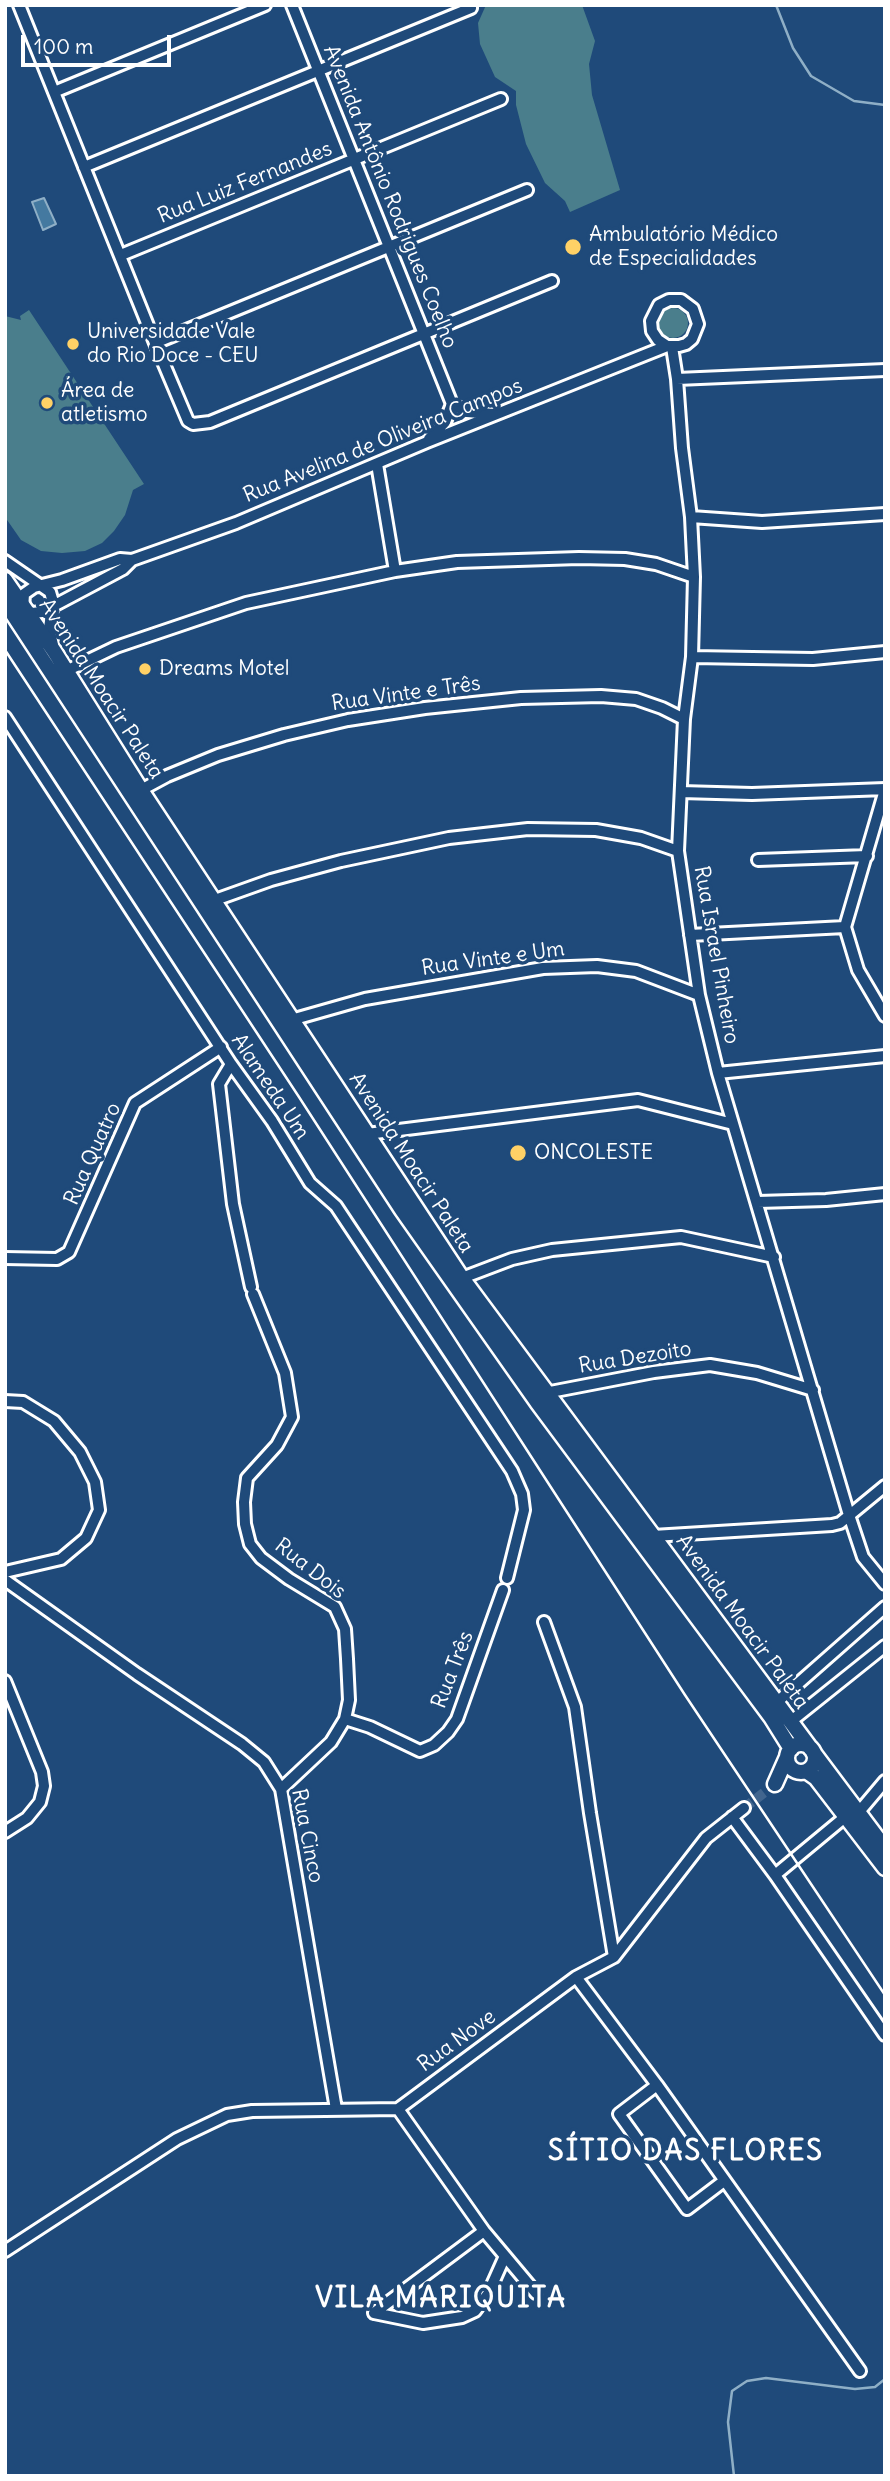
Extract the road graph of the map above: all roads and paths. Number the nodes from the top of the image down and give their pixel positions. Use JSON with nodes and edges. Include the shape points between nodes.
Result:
{"nodes":[{"id":1,"x":19,"y":5,"type":"edge"},
{"id":2,"x":265,"y":5,"type":"edge"},
{"id":3,"x":292,"y":5,"type":"edge"},
{"id":4,"x":471,"y":8,"type":"dead end"},
{"id":5,"x":319,"y":70,"type":"junction"},
{"id":6,"x":54,"y":92,"type":"junction"},
{"id":7,"x":501,"y":99,"type":"dead end"},
{"id":8,"x":354,"y":159,"type":"junction"},
{"id":9,"x":84,"y":167,"type":"junction"},
{"id":10,"x":527,"y":191,"type":"dead end"},
{"id":11,"x":391,"y":247,"type":"junction"},
{"id":12,"x":121,"y":255,"type":"junction"},
{"id":13,"x":552,"y":281,"type":"dead end"},
{"id":14,"x":652,"y":331,"type":"junction"},
{"id":15,"x":425,"y":334,"type":"junction"},
{"id":16,"x":155,"y":343,"type":"junction"},
{"id":17,"x":670,"y":346,"type":"junction"},
{"id":18,"x":648,"y":354,"type":"junction"},
{"id":19,"x":885,"y":370,"type":"edge"},
{"id":20,"x":677,"y":379,"type":"junction"},
{"id":21,"x":452,"y":404,"type":"junction"},
{"id":22,"x":497,"y":414,"type":"junction"},
{"id":23,"x":427,"y":442,"type":"junction"},
{"id":24,"x":377,"y":464,"type":"junction"},
{"id":25,"x":885,"y":514,"type":"edge"},
{"id":26,"x":691,"y":517,"type":"junction"},
{"id":27,"x":132,"y":560,"type":"junction"},
{"id":28,"x":5,"y":561,"type":"edge"},
{"id":29,"x":396,"y":571,"type":"junction"},
{"id":30,"x":694,"y":577,"type":"junction"},
{"id":31,"x":5,"y":580,"type":"edge"},
{"id":32,"x":42,"y":585,"type":"junction"},
{"id":33,"x":5,"y":602,"type":"edge"},
{"id":34,"x":52,"y":607,"type":"junction"},
{"id":35,"x":14,"y":615,"type":"edge"},
{"id":36,"x":54,"y":651,"type":"junction"},
{"id":37,"x":885,"y":652,"type":"edge"},
{"id":38,"x":692,"y":657,"type":"junction"},
{"id":39,"x":66,"y":671,"type":"junction"},
{"id":40,"x":5,"y":717,"type":"edge"},
{"id":41,"x":684,"y":719,"type":"junction"},
{"id":42,"x":141,"y":790,"type":"junction"},
{"id":43,"x":885,"y":790,"type":"edge"},
{"id":44,"x":681,"y":792,"type":"junction"},
{"id":45,"x":678,"y":851,"type":"junction"},
{"id":46,"x":867,"y":856,"type":"junction"},
{"id":47,"x":758,"y":860,"type":"dead end"},
{"id":48,"x":215,"y":900,"type":"junction"},
{"id":49,"x":845,"y":927,"type":"junction"},
{"id":50,"x":690,"y":935,"type":"junction"},
{"id":51,"x":699,"y":995,"type":"junction"},
{"id":52,"x":885,"y":1016,"type":"edge"},
{"id":53,"x":292,"y":1020,"type":"junction"},
{"id":54,"x":220,"y":1047,"type":"junction"},
{"id":55,"x":885,"y":1056,"type":"edge"},
{"id":56,"x":231,"y":1064,"type":"junction"},
{"id":57,"x":718,"y":1073,"type":"junction"},
{"id":58,"x":733,"y":1124,"type":"junction"},
{"id":59,"x":367,"y":1134,"type":"junction"},
{"id":60,"x":885,"y":1194,"type":"edge"},
{"id":61,"x":758,"y":1202,"type":"junction"},
{"id":62,"x":774,"y":1257,"type":"junction"},
{"id":63,"x":5,"y":1258,"type":"edge"},
{"id":64,"x":462,"y":1278,"type":"junction"},
{"id":65,"x":813,"y":1390,"type":"junction"},
{"id":66,"x":545,"y":1393,"type":"junction"},
{"id":67,"x":5,"y":1401,"type":"edge"},
{"id":68,"x":885,"y":1486,"type":"edge"},
{"id":69,"x":849,"y":1515,"type":"junction"},
{"id":70,"x":653,"y":1536,"type":"junction"},
{"id":71,"x":5,"y":1572,"type":"edge"},
{"id":72,"x":508,"y":1578,"type":"dead end"},
{"id":73,"x":5,"y":1580,"type":"edge"},
{"id":74,"x":885,"y":1584,"type":"edge"},
{"id":75,"x":503,"y":1590,"type":"dead end"},
{"id":76,"x":885,"y":1607,"type":"edge"},
{"id":77,"x":544,"y":1622,"type":"dead end"},
{"id":78,"x":885,"y":1646,"type":"edge"},
{"id":79,"x":5,"y":1681,"type":"edge"},
{"id":80,"x":776,"y":1703,"type":"junction"},
{"id":81,"x":345,"y":1719,"type":"junction"},
{"id":82,"x":790,"y":1723,"type":"junction"},
{"id":83,"x":812,"y":1751,"type":"junction"},
{"id":84,"x":789,"y":1753,"type":"junction"},
{"id":85,"x":803,"y":1772,"type":"junction"},
{"id":86,"x":885,"y":1781,"type":"edge"},
{"id":87,"x":281,"y":1789,"type":"junction"},
{"id":88,"x":744,"y":1808,"type":"tunnel mouth"},
{"id":89,"x":852,"y":1815,"type":"junction"},
{"id":90,"x":732,"y":1817,"type":"junction"},
{"id":91,"x":5,"y":1832,"type":"edge"},
{"id":92,"x":885,"y":1848,"type":"edge"},
{"id":93,"x":885,"y":1868,"type":"edge"},
{"id":94,"x":775,"y":1875,"type":"junction"},
{"id":95,"x":614,"y":1957,"type":"junction"},
{"id":96,"x":576,"y":1977,"type":"junction"},
{"id":97,"x":885,"y":2035,"type":"edge"},
{"id":98,"x":657,"y":2085,"type":"junction"},
{"id":99,"x":336,"y":2109,"type":"junction"},
{"id":100,"x":398,"y":2109,"type":"junction"},
{"id":101,"x":724,"y":2181,"type":"junction"},
{"id":102,"x":484,"y":2231,"type":"junction"},
{"id":103,"x":5,"y":2251,"type":"edge"},
{"id":104,"x":505,"y":2256,"type":"junction"},
{"id":105,"x":536,"y":2293,"type":"dead end"},
{"id":106,"x":860,"y":2371,"type":"dead end"}],
"edges":[{"from":1,"to":6,"type":"street"},
{"from":2,"to":6,"type":"street"},
{"from":3,"to":5,"type":"street","name":"Avenida Antônio Rodrigues Coelho"},
{"from":4,"to":5,"type":"street"},
{"from":5,"to":8,"type":"street","name":"Avenida Antônio Rodrigues Coelho"},
{"from":5,"to":9,"type":"street"},
{"from":6,"to":9,"type":"street"},
{"from":7,"to":8,"type":"street","name":"Rua Luiz Fernandes"},
{"from":8,"to":11,"type":"street","name":"Avenida Antônio Rodrigues Coelho"},
{"from":8,"to":12,"type":"street","name":"Rua Luiz Fernandes"},
{"from":9,"to":12,"type":"street"},
{"from":10,"to":11,"type":"street"},
{"from":11,"to":15,"type":"street","name":"Avenida Antônio Rodrigues Coelho"},
{"from":11,"to":16,"type":"street"},
{"from":12,"to":16,"type":"street"},
{"from":13,"to":15,"type":"street"},
{"from":14,"to":17,"type":"street"},
{"from":14,"to":17,"type":"street","name":"Rua Avelina de Oliveira Campos","via":[[651,321],[659,305],[674,299],[690,305],[697,330],[686,344]]},
{"from":14,"to":18,"type":"street","name":"Rua Avelina de Oliveira Campos","via":[[653,347]]},
{"from":15,"to":16,"type":"street","via":[[210,422],[193,424]]},
{"from":15,"to":21,"type":"street","name":"Avenida Antônio Rodrigues Coelho"},
{"from":17,"to":18,"type":"street","name":"Rua Avelina de Oliveira Campos"},
{"from":17,"to":20,"type":"street","name":"Rua Israel Pinheiro"},
{"from":18,"to":22,"type":"street","name":"Rua Avelina de Oliveira Campos"},
{"from":19,"to":20,"type":"street"},
{"from":20,"to":26,"type":"street","name":"Rua Israel Pinheiro"},
{"from":21,"to":22,"type":"street","via":[[467,412]]},
{"from":21,"to":23,"type":"street","via":[[445,422]]},
{"from":22,"to":23,"type":"street","name":"Rua Avelina de Oliveira Campos"},
{"from":23,"to":24,"type":"street","name":"Rua Avelina de Oliveira Campos"},
{"from":24,"to":27,"type":"street","name":"Rua Avelina de Oliveira Campos"},
{"from":24,"to":29,"type":"street"},
{"from":25,"to":26,"type":"street","via":[[762,522]]},
{"from":26,"to":30,"type":"street","name":"Rua Israel Pinheiro"},
{"from":27,"to":32,"type":"street","name":"Rua Avelina de Oliveira Campos","via":[[120,559]]},
{"from":27,"to":34,"type":"street","name":"Rua Avelina de Oliveira Campos"},
{"from":28,"to":32,"type":"street"},
{"from":29,"to":30,"type":"street","via":[[457,562],[591,558],[656,564]]},
{"from":29,"to":39,"type":"street","via":[[246,603],[136,639]]},
{"from":30,"to":38,"type":"street","name":"Rua Israel Pinheiro"},
{"from":31,"to":35,"type":"main road","name":"Avenida Moacir Paleta"},
{"from":32,"to":34,"type":"street","via":[[50,592]]},
{"from":32,"to":35,"type":"street","via":[[24,594]]},
{"from":33,"to":35,"type":"main road","name":"Avenida Moacir Paleta"},
{"from":34,"to":35,"type":"street","name":"Rua Avelina de Oliveira Campos"},
{"from":34,"to":36,"type":"street","via":[[49,628]]},
{"from":35,"to":36,"type":"main road","name":"Avenida Moacir Paleta"},
{"from":35,"to":84,"type":"main road","name":"Avenida Moacir Paleta","via":[[402,1210],[506,1359],[771,1717]]},
{"from":36,"to":39,"type":"main road","name":"Avenida Moacir Paleta"},
{"from":37,"to":38,"type":"street","via":[[799,659]]},
{"from":38,"to":41,"type":"street","name":"Rua Israel Pinheiro"},
{"from":39,"to":42,"type":"main road","name":"Avenida Moacir Paleta"},
{"from":40,"to":54,"type":"street","name":"Alameda Um"},
{"from":41,"to":42,"type":"street","name":"Rua Vinte e Três","via":[[636,699],[601,696],[533,697],[425,708],[284,735],[218,755]]},
{"from":41,"to":44,"type":"street","name":"Rua Israel Pinheiro"},
{"from":42,"to":48,"type":"main road","name":"Avenida Moacir Paleta"},
{"from":43,"to":44,"type":"street"},
{"from":43,"to":46,"type":"street"},
{"from":44,"to":45,"type":"street","name":"Rua Israel Pinheiro"},
{"from":45,"to":48,"type":"street","via":[[596,830],[528,829],[449,838],[354,858]]},
{"from":45,"to":50,"type":"street","name":"Rua Israel Pinheiro"},
{"from":46,"to":47,"type":"street"},
{"from":46,"to":49,"type":"street"},
{"from":48,"to":53,"type":"main road","name":"Avenida Moacir Paleta"},
{"from":49,"to":50,"type":"street"},
{"from":49,"to":52,"type":"street","via":[[858,970]]},
{"from":50,"to":51,"type":"street","name":"Rua Israel Pinheiro"},
{"from":51,"to":53,"type":"street","name":"Rua Vinte e Um","via":[[636,971],[597,966],[543,968],[365,999]]},
{"from":51,"to":57,"type":"street","name":"Rua Israel Pinheiro"},
{"from":53,"to":59,"type":"main road","name":"Avenida Moacir Paleta"},
{"from":54,"to":56,"type":"street","name":"Alameda Um"},
{"from":54,"to":63,"type":"street","name":"Rua Quatro","via":[[135,1103],[69,1252],[57,1259]]},
{"from":55,"to":57,"type":"street"},
{"from":56,"to":72,"type":"street","name":"Alameda Um","via":[[310,1183],[336,1206],[512,1471],[524,1510]]},
{"from":56,"to":81,"type":"street","name":"Rua Dois","via":[[219,1084],[233,1204],[252,1291],[285,1373],[292,1417],[277,1445],[247,1478],[245,1524],[250,1544],[261,1558],[335,1607],[345,1629],[349,1700]]},
{"from":57,"to":58,"type":"street","name":"Rua Israel Pinheiro"},
{"from":58,"to":59,"type":"street","via":[[638,1100]]},
{"from":58,"to":61,"type":"street","name":"Rua Israel Pinheiro"},
{"from":59,"to":64,"type":"main road","name":"Avenida Moacir Paleta"},
{"from":60,"to":61,"type":"street"},
{"from":61,"to":62,"type":"street","name":"Rua Israel Pinheiro"},
{"from":62,"to":64,"type":"street","via":[[681,1237],[552,1250]]},
{"from":62,"to":65,"type":"street","name":"Rua Israel Pinheiro"},
{"from":64,"to":66,"type":"main road","name":"Avenida Moacir Paleta"},
{"from":65,"to":66,"type":"street","name":"Rua Dezoito","via":[[710,1365]]},
{"from":65,"to":69,"type":"street","name":"Rua Israel Pinheiro"},
{"from":66,"to":70,"type":"main road","name":"Avenida Moacir Paleta"},
{"from":67,"to":71,"type":"street","via":[[23,1402],[54,1421],[80,1452],[95,1482],[99,1510],[86,1538],[61,1559]]},
{"from":68,"to":69,"type":"street"},
{"from":69,"to":70,"type":"street","via":[[832,1525]]},
{"from":69,"to":74,"type":"street","name":"Rua Israel Pinheiro","via":[[863,1557]]},
{"from":70,"to":80,"type":"main road","name":"Avenida Moacir Paleta"},
{"from":73,"to":87,"type":"street","name":"Rua Cinco","via":[[242,1744],[264,1762]]},
{"from":75,"to":81,"type":"street","name":"Rua Três","via":[[457,1719],[434,1745],[420,1751]]},
{"from":76,"to":80,"type":"street"},
{"from":77,"to":95,"type":"street","via":[[575,1707]]},
{"from":78,"to":82,"type":"street"},
{"from":79,"to":91,"type":"street","via":[[44,1786],[40,1802],[27,1818]]},
{"from":80,"to":82,"type":"main road","name":"Avenida Moacir Paleta"},
{"from":81,"to":87,"type":"street","name":"Rua Dois","via":[[331,1742]]},
{"from":82,"to":83,"type":"main road","name":"Avenida Moacir Paleta"},
{"from":83,"to":84,"type":"main road","via":[[803,1745]]},
{"from":83,"to":85,"type":"main road","via":[[814,1761]]},
{"from":83,"to":89,"type":"main road","name":"Avenida Moacir Paleta"},
{"from":84,"to":85,"type":"main road","via":[[789,1766]]},
{"from":84,"to":85,"type":"main road","via":[[770,1788]]},
{"from":85,"to":89,"type":"main road","name":"Avenida Moacir Paleta","via":[[816,1778]]},
{"from":86,"to":89,"type":"street"},
{"from":87,"to":99,"type":"street","name":"Rua Cinco"},
{"from":88,"to":90,"type":"street"},
{"from":89,"to":92,"type":"main road","name":"Avenida Moacir Paleta"},
{"from":89,"to":93,"type":"main road","name":"Avenida Moacir Paleta"},
{"from":89,"to":94,"type":"street"},
{"from":90,"to":94,"type":"street"},
{"from":90,"to":95,"type":"street","via":[[706,1838]]},
{"from":94,"to":97,"type":"street"},
{"from":95,"to":96,"type":"street","name":"Rua Nove"},
{"from":96,"to":98,"type":"street"},
{"from":96,"to":100,"type":"street","name":"Rua Nove"},
{"from":98,"to":101,"type":"street"},
{"from":98,"to":101,"type":"street","via":[[619,2114],[687,2209]]},
{"from":99,"to":100,"type":"street"},
{"from":99,"to":103,"type":"street","via":[[227,2115],[177,2139]]},
{"from":100,"to":102,"type":"street"},
{"from":101,"to":106,"type":"street"},
{"from":102,"to":104,"type":"street"},
{"from":102,"to":104,"type":"street","via":[[374,2314],[423,2323],[462,2317],[475,2311],[488,2294]]},
{"from":104,"to":105,"type":"street"}]}
